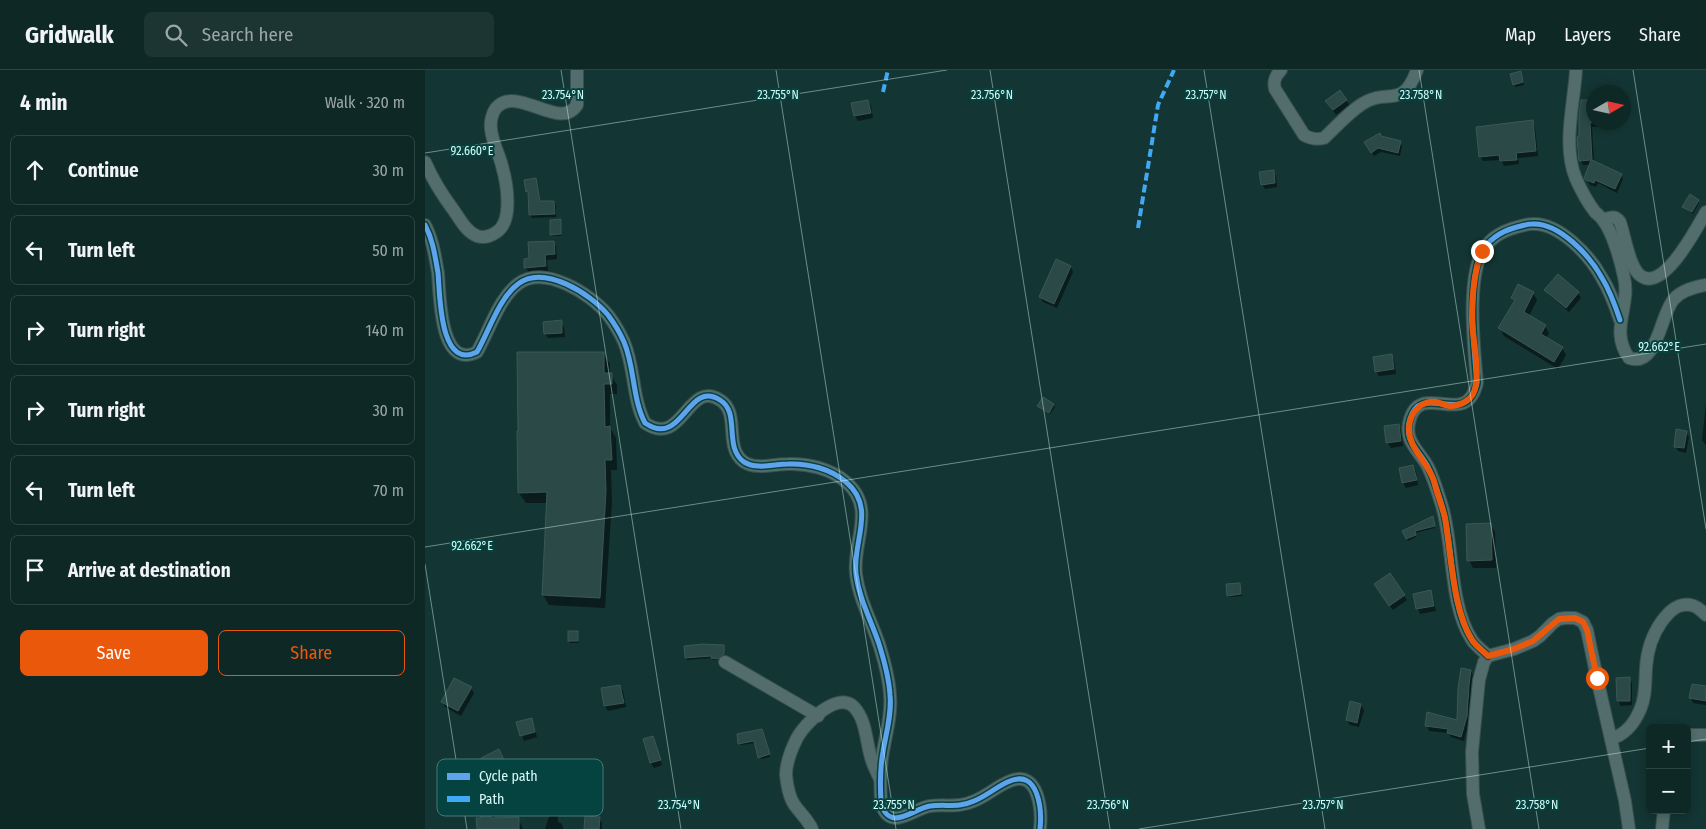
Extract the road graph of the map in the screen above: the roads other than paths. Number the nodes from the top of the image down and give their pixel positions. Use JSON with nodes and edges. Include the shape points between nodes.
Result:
{"nodes":[{"id":1,"x":577,"y":70,"type":"edge"},
{"id":2,"x":1281,"y":70,"type":"edge"},
{"id":3,"x":1417,"y":70,"type":"edge"},
{"id":4,"x":1576,"y":70,"type":"edge"},
{"id":5,"x":425,"y":162,"type":"edge"},
{"id":6,"x":1706,"y":212,"type":"edge"},
{"id":7,"x":1603,"y":220,"type":"junction"},
{"id":8,"x":425,"y":225,"type":"edge"},
{"id":9,"x":1706,"y":285,"type":"edge"},
{"id":10,"x":1620,"y":320,"type":"junction"},
{"id":11,"x":1706,"y":615,"type":"edge"},
{"id":12,"x":1488,"y":656,"type":"junction"},
{"id":13,"x":725,"y":662,"type":"dead end"},
{"id":14,"x":818,"y":716,"type":"junction"},
{"id":15,"x":1691,"y":735,"type":"edge"},
{"id":16,"x":1706,"y":735,"type":"edge"},
{"id":17,"x":1611,"y":739,"type":"junction"},
{"id":18,"x":880,"y":779,"type":"junction"},
{"id":19,"x":1664,"y":814,"type":"edge"},
{"id":20,"x":812,"y":829,"type":"edge"},
{"id":21,"x":1040,"y":829,"type":"edge"},
{"id":22,"x":1479,"y":829,"type":"edge"},
{"id":23,"x":1629,"y":829,"type":"edge"},
{"id":24,"x":1662,"y":829,"type":"edge"}],
"edges":[{"from":1,"to":5,"type":"street","via":[[577,105],[571,111],[558,113],[511,101],[496,108],[491,117],[490,128],[507,189],[507,213],[497,233],[484,237],[470,233],[435,183]]},
{"from":2,"to":3,"type":"street","via":[[1274,78],[1275,89],[1304,135],[1317,140],[1324,138],[1361,104],[1407,90]]},
{"from":4,"to":7,"type":"street","via":[[1571,161],[1584,195]]},
{"from":6,"to":7,"type":"street","via":[[1682,252],[1666,270],[1648,278],[1634,268],[1617,218]]},
{"from":7,"to":10,"type":"street","via":[[1624,277],[1625,302]]},
{"from":8,"to":18,"type":"street","via":[[434,248],[444,329],[455,350],[471,355],[477,352],[503,300],[516,285],[525,279],[554,279],[587,296],[609,316],[628,355],[645,423],[657,429],[668,429],[699,398],[716,398],[729,410],[733,444],[743,461],[756,466],[788,464],[816,467],[845,480],[853,488],[862,510],[855,565],[857,584],[883,657],[890,696]]},
{"from":9,"to":10,"type":"street","via":[[1685,291],[1673,300],[1648,356],[1629,358],[1620,332]]},
{"from":10,"to":12,"type":"street","via":[[1601,276],[1559,232],[1532,224],[1504,231],[1485,246],[1477,266],[1472,319],[1477,383],[1471,398],[1451,406],[1435,402],[1421,405],[1413,412],[1409,437],[1427,466],[1442,506],[1461,615],[1472,640]]},
{"from":11,"to":17,"type":"street","via":[[1699,607],[1689,604],[1672,610],[1665,617],[1648,650],[1646,685],[1640,710],[1628,730]]},
{"from":12,"to":17,"type":"street","via":[[1533,641],[1559,619],[1575,618],[1583,622]]},
{"from":12,"to":22,"type":"street","via":[[1481,669],[1472,752],[1473,794]]},
{"from":13,"to":14,"type":"street"},
{"from":14,"to":18,"type":"street","via":[[835,703],[846,702],[853,706],[860,714],[872,764]]},
{"from":14,"to":20,"type":"street","via":[[798,737],[786,773],[794,806]]},
{"from":15,"to":16,"type":"street"},
{"from":17,"to":23,"type":"street"},
{"from":18,"to":21,"type":"street","via":[[881,805],[888,816],[895,818],[930,806],[964,805],[1019,779],[1033,787],[1038,795]]},
{"from":19,"to":24,"type":"street"}]}
